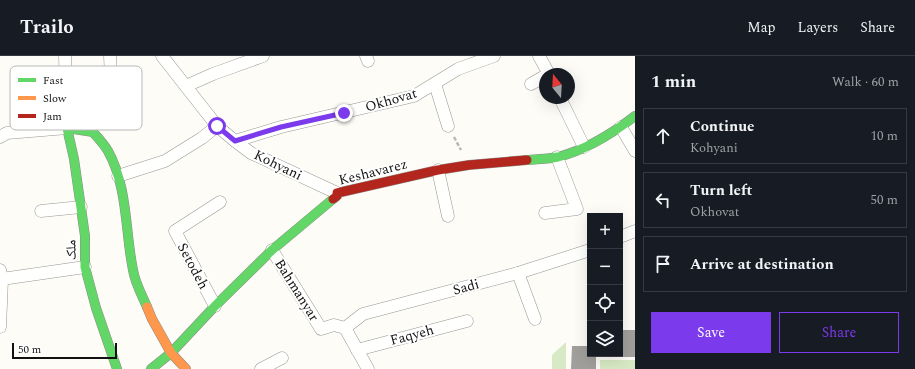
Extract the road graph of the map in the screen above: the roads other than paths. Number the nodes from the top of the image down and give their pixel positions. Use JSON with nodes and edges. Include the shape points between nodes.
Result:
{"nodes":[{"id":1,"x":65,"y":56,"type":"edge"},
{"id":2,"x":110,"y":56,"type":"edge"},
{"id":3,"x":162,"y":56,"type":"edge"},
{"id":4,"x":263,"y":56,"type":"edge"},
{"id":5,"x":494,"y":56,"type":"edge"},
{"id":6,"x":539,"y":56,"type":"edge"},
{"id":7,"x":241,"y":60,"type":"edge"},
{"id":8,"x":66,"y":66,"type":"edge"},
{"id":9,"x":111,"y":66,"type":"edge"},
{"id":10,"x":546,"y":68,"type":"edge"},
{"id":11,"x":539,"y":79,"type":"edge"},
{"id":12,"x":436,"y":84,"type":"junction"},
{"id":13,"x":531,"y":84,"type":"dead end"},
{"id":14,"x":186,"y":86,"type":"junction"},
{"id":15,"x":563,"y":104,"type":"edge"},
{"id":16,"x":635,"y":116,"type":"edge"},
{"id":17,"x":217,"y":126,"type":"junction"},
{"id":18,"x":448,"y":126,"type":"road end"},
{"id":19,"x":621,"y":127,"type":"junction"},
{"id":20,"x":43,"y":130,"type":"edge"},
{"id":21,"x":67,"y":130,"type":"edge"},
{"id":22,"x":80,"y":130,"type":"edge"},
{"id":23,"x":0,"y":137,"type":"edge"},
{"id":24,"x":235,"y":141,"type":"junction"},
{"id":25,"x":584,"y":147,"type":"junction"},
{"id":26,"x":635,"y":151,"type":"edge"},
{"id":27,"x":557,"y":157,"type":"junction"},
{"id":28,"x":438,"y":170,"type":"junction"},
{"id":29,"x":118,"y":176,"type":"junction"},
{"id":30,"x":337,"y":193,"type":"junction"},
{"id":31,"x":220,"y":202,"type":"dead end"},
{"id":32,"x":81,"y":207,"type":"junction"},
{"id":33,"x":41,"y":211,"type":"dead end"},
{"id":34,"x":545,"y":213,"type":"dead end"},
{"id":35,"x":448,"y":216,"type":"dead end"},
{"id":36,"x":635,"y":231,"type":"edge"},
{"id":37,"x":623,"y":236,"type":"edge"},
{"id":38,"x":272,"y":250,"type":"junction"},
{"id":39,"x":587,"y":251,"type":"edge"},
{"id":40,"x":85,"y":267,"type":"junction"},
{"id":41,"x":518,"y":273,"type":"junction"},
{"id":42,"x":1,"y":281,"type":"edge"},
{"id":43,"x":215,"y":306,"type":"junction"},
{"id":44,"x":535,"y":319,"type":"dead end"},
{"id":45,"x":467,"y":320,"type":"dead end"},
{"id":46,"x":0,"y":327,"type":"edge"},
{"id":47,"x":345,"y":328,"type":"junction"},
{"id":48,"x":357,"y":350,"type":"junction"},
{"id":49,"x":171,"y":353,"type":"junction"},
{"id":50,"x":282,"y":358,"type":"dead end"},
{"id":51,"x":116,"y":369,"type":"edge"},
{"id":52,"x":151,"y":369,"type":"edge"},
{"id":53,"x":186,"y":369,"type":"edge"},
{"id":54,"x":261,"y":369,"type":"edge"},
{"id":55,"x":368,"y":369,"type":"edge"}],
"edges":[{"from":1,"to":8,"type":"street"},
{"from":2,"to":9,"type":"street"},
{"from":3,"to":14,"type":"street","name":"Kohyani"},
{"from":4,"to":7,"type":"street"},
{"from":5,"to":12,"type":"street","name":"Okhovat","via":[[458,69]]},
{"from":6,"to":10,"type":"street"},
{"from":7,"to":14,"type":"street"},
{"from":11,"to":13,"type":"street"},
{"from":12,"to":18,"type":"street"},
{"from":12,"to":24,"type":"street","name":"Okhovat","via":[[414,96],[281,127]]},
{"from":14,"to":17,"type":"street","name":"Kohyani"},
{"from":15,"to":25,"type":"street"},
{"from":16,"to":19,"type":"street","name":"Keshavarez"},
{"from":17,"to":24,"type":"street","name":"Kohyani"},
{"from":17,"to":29,"type":"street","via":[[165,161]]},
{"from":19,"to":25,"type":"street","name":"Keshavarez"},
{"from":19,"to":26,"type":"street"},
{"from":20,"to":23,"type":"street","via":[[7,133]]},
{"from":21,"to":32,"type":"street","name":"ملک"},
{"from":22,"to":29,"type":"street","via":[[93,132],[108,151]]},
{"from":24,"to":30,"type":"street","name":"Kohyani","via":[[251,153]]},
{"from":25,"to":27,"type":"street","name":"Keshavarez"},
{"from":27,"to":28,"type":"street","name":"Keshavarez"},
{"from":27,"to":34,"type":"street","via":[[577,209]]},
{"from":28,"to":30,"type":"street","name":"Keshavarez"},
{"from":28,"to":35,"type":"street"},
{"from":29,"to":49,"type":"street","via":[[127,219],[133,272],[152,319]]},
{"from":30,"to":38,"type":"street","name":"Keshavarez"},
{"from":31,"to":43,"type":"street","name":"Setodeh","via":[[174,231]]},
{"from":32,"to":33,"type":"street"},
{"from":32,"to":40,"type":"street","name":"ملک","via":[[85,236]]},
{"from":36,"to":37,"type":"street"},
{"from":38,"to":43,"type":"street","name":"Keshavarez"},
{"from":38,"to":47,"type":"street","name":"Bahmanyar","via":[[321,329],[334,325]]},
{"from":39,"to":41,"type":"street","name":"Sadi"},
{"from":40,"to":42,"type":"street"},
{"from":40,"to":51,"type":"street","name":"ملک"},
{"from":41,"to":44,"type":"street"},
{"from":41,"to":47,"type":"street","name":"Sadi","via":[[362,314]]},
{"from":42,"to":46,"type":"street"},
{"from":43,"to":49,"type":"street","name":"Keshavarez"},
{"from":45,"to":48,"type":"street","name":"Faqyeh"},
{"from":47,"to":48,"type":"street"},
{"from":48,"to":55,"type":"street"},
{"from":49,"to":52,"type":"street","name":"Keshavarez"},
{"from":49,"to":53,"type":"street"},
{"from":50,"to":54,"type":"street"}]}
